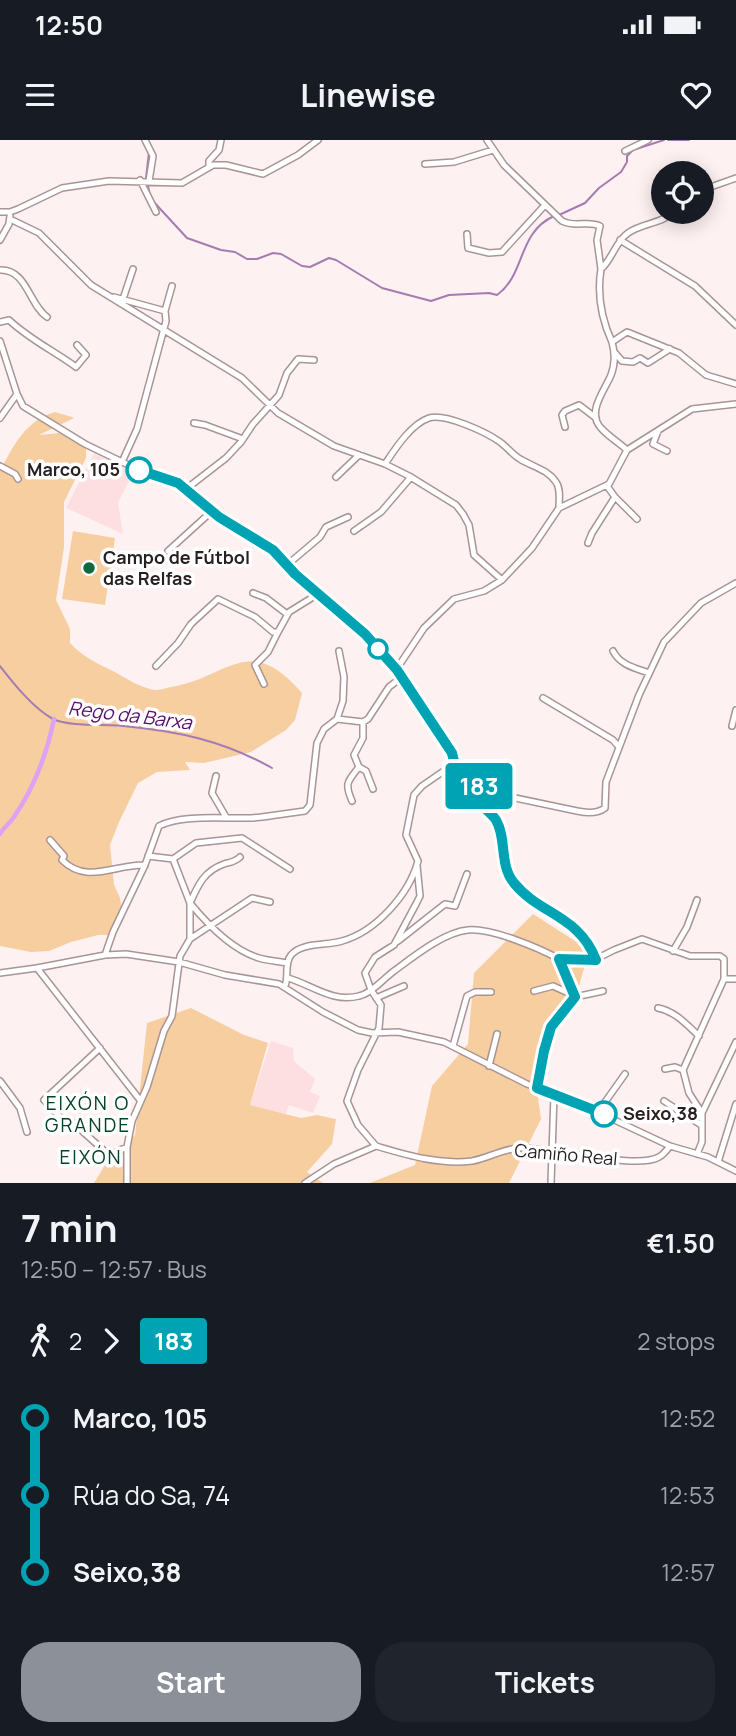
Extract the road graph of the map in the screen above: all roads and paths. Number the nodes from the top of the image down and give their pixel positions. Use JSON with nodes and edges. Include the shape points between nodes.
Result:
{"nodes":[{"id":1,"x":145,"y":140,"type":"edge"},
{"id":2,"x":221,"y":140,"type":"edge"},
{"id":3,"x":318,"y":140,"type":"edge"},
{"id":4,"x":487,"y":140,"type":"edge"},
{"id":5,"x":651,"y":142,"type":"edge"},
{"id":6,"x":493,"y":150,"type":"junction"},
{"id":7,"x":625,"y":151,"type":"dead end"},
{"id":8,"x":425,"y":164,"type":"dead end"},
{"id":9,"x":209,"y":166,"type":"junction"},
{"id":10,"x":736,"y":178,"type":"edge"},
{"id":11,"x":146,"y":181,"type":"junction"},
{"id":12,"x":714,"y":186,"type":"edge"},
{"id":13,"x":547,"y":207,"type":"junction"},
{"id":14,"x":0,"y":212,"type":"edge"},
{"id":15,"x":156,"y":212,"type":"dead end"},
{"id":16,"x":10,"y":216,"type":"junction"},
{"id":17,"x":651,"y":223,"type":"edge"},
{"id":18,"x":467,"y":234,"type":"dead end"},
{"id":19,"x":0,"y":240,"type":"edge"},
{"id":20,"x":620,"y":240,"type":"junction"},
{"id":21,"x":134,"y":269,"type":"dead end"},
{"id":22,"x":601,"y":269,"type":"junction"},
{"id":23,"x":0,"y":270,"type":"edge"},
{"id":24,"x":172,"y":286,"type":"dead end"},
{"id":25,"x":108,"y":296,"type":"junction"},
{"id":26,"x":123,"y":299,"type":"junction"},
{"id":27,"x":165,"y":312,"type":"junction"},
{"id":28,"x":47,"y":317,"type":"dead end"},
{"id":29,"x":0,"y":322,"type":"edge"},
{"id":30,"x":736,"y":325,"type":"edge"},
{"id":31,"x":163,"y":331,"type":"junction"},
{"id":32,"x":0,"y":341,"type":"edge"},
{"id":33,"x":612,"y":342,"type":"junction"},
{"id":34,"x":77,"y":345,"type":"dead end"},
{"id":35,"x":670,"y":349,"type":"junction"},
{"id":36,"x":615,"y":353,"type":"junction"},
{"id":37,"x":314,"y":360,"type":"dead end"},
{"id":38,"x":736,"y":384,"type":"edge"},
{"id":39,"x":17,"y":394,"type":"junction"},
{"id":40,"x":736,"y":404,"type":"edge"},
{"id":41,"x":269,"y":406,"type":"junction"},
{"id":42,"x":0,"y":418,"type":"edge"},
{"id":43,"x":596,"y":418,"type":"junction"},
{"id":44,"x":194,"y":423,"type":"dead end"},
{"id":45,"x":565,"y":427,"type":"dead end"},
{"id":46,"x":659,"y":428,"type":"junction"},
{"id":47,"x":243,"y":439,"type":"junction"},
{"id":48,"x":627,"y":450,"type":"junction"},
{"id":49,"x":667,"y":451,"type":"dead end"},
{"id":50,"x":359,"y":455,"type":"junction"},
{"id":51,"x":122,"y":462,"type":"junction"},
{"id":52,"x":385,"y":464,"type":"junction"},
{"id":53,"x":0,"y":466,"type":"edge"},
{"id":54,"x":336,"y":477,"type":"dead end"},
{"id":55,"x":411,"y":477,"type":"junction"},
{"id":56,"x":18,"y":479,"type":"dead end"},
{"id":57,"x":607,"y":486,"type":"junction"},
{"id":58,"x":187,"y":489,"type":"junction"},
{"id":59,"x":615,"y":497,"type":"junction"},
{"id":60,"x":559,"y":508,"type":"junction"},
{"id":61,"x":211,"y":512,"type":"junction"},
{"id":62,"x":348,"y":517,"type":"dead end"},
{"id":63,"x":638,"y":519,"type":"dead end"},
{"id":64,"x":354,"y":531,"type":"dead end"},
{"id":65,"x":588,"y":544,"type":"dead end"},
{"id":66,"x":168,"y":551,"type":"dead end"},
{"id":67,"x":288,"y":565,"type":"junction"},
{"id":68,"x":502,"y":580,"type":"junction"},
{"id":69,"x":736,"y":583,"type":"edge"},
{"id":70,"x":253,"y":593,"type":"dead end"},
{"id":71,"x":318,"y":594,"type":"junction"},
{"id":72,"x":287,"y":614,"type":"junction"},
{"id":73,"x":278,"y":632,"type":"junction"},
{"id":74,"x":339,"y":651,"type":"dead end"},
{"id":75,"x":613,"y":651,"type":"dead end"},
{"id":76,"x":252,"y":657,"type":"dead end"},
{"id":77,"x":255,"y":665,"type":"junction"},
{"id":78,"x":156,"y":666,"type":"dead end"},
{"id":79,"x":397,"y":670,"type":"junction"},
{"id":80,"x":649,"y":673,"type":"junction"},
{"id":81,"x":402,"y":677,"type":"junction"},
{"id":82,"x":264,"y":684,"type":"dead end"},
{"id":83,"x":543,"y":698,"type":"dead end"},
{"id":84,"x":736,"y":710,"type":"edge"},
{"id":85,"x":337,"y":719,"type":"junction"},
{"id":86,"x":363,"y":722,"type":"junction"},
{"id":87,"x":732,"y":726,"type":"dead end"},
{"id":88,"x":619,"y":747,"type":"junction"},
{"id":89,"x":454,"y":761,"type":"junction"},
{"id":90,"x":359,"y":767,"type":"junction"},
{"id":91,"x":216,"y":776,"type":"dead end"},
{"id":92,"x":373,"y":789,"type":"dead end"},
{"id":93,"x":487,"y":792,"type":"junction"},
{"id":94,"x":352,"y":801,"type":"dead end"},
{"id":95,"x":226,"y":817,"type":"junction"},
{"id":96,"x":50,"y":840,"type":"dead end"},
{"id":97,"x":148,"y":856,"type":"junction"},
{"id":98,"x":240,"y":857,"type":"dead end"},
{"id":99,"x":173,"y":859,"type":"junction"},
{"id":100,"x":145,"y":865,"type":"junction"},
{"id":101,"x":416,"y":866,"type":"junction"},
{"id":102,"x":290,"y":869,"type":"dead end"},
{"id":103,"x":467,"y":874,"type":"dead end"},
{"id":104,"x":697,"y":900,"type":"dead end"},
{"id":105,"x":270,"y":902,"type":"dead end"},
{"id":106,"x":190,"y":903,"type":"junction"},
{"id":107,"x":210,"y":926,"type":"junction"},
{"id":108,"x":190,"y":939,"type":"junction"},
{"id":109,"x":394,"y":945,"type":"junction"},
{"id":110,"x":673,"y":951,"type":"junction"},
{"id":111,"x":105,"y":955,"type":"junction"},
{"id":112,"x":559,"y":959,"type":"junction"},
{"id":113,"x":596,"y":960,"type":"junction"},
{"id":114,"x":179,"y":962,"type":"junction"},
{"id":115,"x":287,"y":963,"type":"junction"},
{"id":116,"x":37,"y":968,"type":"junction"},
{"id":117,"x":0,"y":973,"type":"edge"},
{"id":118,"x":288,"y":978,"type":"junction"},
{"id":119,"x":724,"y":979,"type":"junction"},
{"id":120,"x":736,"y":979,"type":"edge"},
{"id":121,"x":285,"y":986,"type":"junction"},
{"id":122,"x":404,"y":986,"type":"dead end"},
{"id":123,"x":370,"y":990,"type":"junction"},
{"id":124,"x":534,"y":991,"type":"dead end"},
{"id":125,"x":603,"y":991,"type":"dead end"},
{"id":126,"x":491,"y":992,"type":"dead end"},
{"id":127,"x":575,"y":997,"type":"junction"},
{"id":128,"x":376,"y":998,"type":"junction"},
{"id":129,"x":659,"y":1008,"type":"dead end"},
{"id":130,"x":377,"y":1033,"type":"junction"},
{"id":131,"x":497,"y":1034,"type":"dead end"},
{"id":132,"x":699,"y":1036,"type":"junction"},
{"id":133,"x":736,"y":1042,"type":"edge"},
{"id":134,"x":453,"y":1046,"type":"junction"},
{"id":135,"x":100,"y":1048,"type":"junction"},
{"id":136,"x":489,"y":1066,"type":"junction"},
{"id":137,"x":665,"y":1069,"type":"dead end"},
{"id":138,"x":683,"y":1070,"type":"junction"},
{"id":139,"x":625,"y":1074,"type":"dead end"},
{"id":140,"x":0,"y":1081,"type":"edge"},
{"id":141,"x":537,"y":1088,"type":"junction"},
{"id":142,"x":554,"y":1095,"type":"junction"},
{"id":143,"x":141,"y":1100,"type":"junction"},
{"id":144,"x":664,"y":1101,"type":"dead end"},
{"id":145,"x":736,"y":1104,"type":"edge"},
{"id":146,"x":598,"y":1112,"type":"junction"},
{"id":147,"x":702,"y":1113,"type":"junction"},
{"id":148,"x":701,"y":1125,"type":"junction"},
{"id":149,"x":27,"y":1132,"type":"dead end"},
{"id":150,"x":127,"y":1146,"type":"junction"},
{"id":151,"x":376,"y":1146,"type":"junction"},
{"id":152,"x":670,"y":1146,"type":"junction"},
{"id":153,"x":552,"y":1151,"type":"junction"},
{"id":154,"x":697,"y":1154,"type":"junction"},
{"id":155,"x":718,"y":1162,"type":"junction"},
{"id":156,"x":736,"y":1171,"type":"edge"},
{"id":157,"x":127,"y":1183,"type":"edge"},
{"id":158,"x":305,"y":1183,"type":"edge"},
{"id":159,"x":551,"y":1183,"type":"edge"}],
"edges":[{"from":1,"to":11,"type":"street","via":[[153,156]]},
{"from":2,"to":9,"type":"street"},
{"from":3,"to":9,"type":"street","via":[[263,174]]},
{"from":4,"to":6,"type":"street"},
{"from":5,"to":7,"type":"street"},
{"from":6,"to":8,"type":"street","via":[[454,162]]},
{"from":6,"to":13,"type":"street"},
{"from":9,"to":11,"type":"street","via":[[182,183]]},
{"from":10,"to":12,"type":"street"},
{"from":11,"to":15,"type":"street"},
{"from":11,"to":16,"type":"street","via":[[62,188]]},
{"from":13,"to":18,"type":"street","via":[[502,252],[468,248]]},
{"from":13,"to":22,"type":"street","via":[[568,224],[600,226]]},
{"from":14,"to":16,"type":"street"},
{"from":16,"to":19,"type":"street"},
{"from":16,"to":25,"type":"street","via":[[38,233],[85,281]]},
{"from":17,"to":20,"type":"street"},
{"from":20,"to":22,"type":"street"},
{"from":20,"to":30,"type":"street","via":[[695,286]]},
{"from":21,"to":26,"type":"street"},
{"from":22,"to":33,"type":"street","via":[[600,301]]},
{"from":23,"to":28,"type":"street","via":[[23,281]]},
{"from":24,"to":27,"type":"street"},
{"from":25,"to":26,"type":"street"},
{"from":25,"to":31,"type":"street"},
{"from":26,"to":27,"type":"street"},
{"from":27,"to":31,"type":"street"},
{"from":29,"to":34,"type":"street","via":[[9,320],[76,367],[86,355]]},
{"from":31,"to":41,"type":"street","via":[[242,377]]},
{"from":31,"to":51,"type":"street","via":[[137,429]]},
{"from":32,"to":39,"type":"street"},
{"from":33,"to":35,"type":"street","via":[[632,332]]},
{"from":33,"to":36,"type":"street"},
{"from":35,"to":36,"type":"street","via":[[648,363],[640,358],[622,361]]},
{"from":35,"to":38,"type":"street","via":[[706,374]]},
{"from":36,"to":43,"type":"street"},
{"from":37,"to":41,"type":"street","via":[[298,359]]},
{"from":39,"to":42,"type":"street"},
{"from":39,"to":51,"type":"street","via":[[23,406],[37,416]]},
{"from":40,"to":46,"type":"street","via":[[692,409]]},
{"from":41,"to":47,"type":"street"},
{"from":41,"to":50,"type":"street","via":[[334,446]]},
{"from":43,"to":45,"type":"street","via":[[579,405],[562,415]]},
{"from":43,"to":48,"type":"street"},
{"from":44,"to":47,"type":"street"},
{"from":46,"to":48,"type":"street"},
{"from":46,"to":49,"type":"street","via":[[653,444]]},
{"from":47,"to":58,"type":"street"},
{"from":48,"to":57,"type":"street"},
{"from":50,"to":52,"type":"street"},
{"from":50,"to":54,"type":"street"},
{"from":51,"to":58,"type":"street"},
{"from":52,"to":55,"type":"street"},
{"from":52,"to":60,"type":"street","via":[[419,424],[433,417],[452,419],[541,468],[559,485]]},
{"from":53,"to":56,"type":"street"},
{"from":55,"to":64,"type":"street","via":[[381,512]]},
{"from":55,"to":68,"type":"street","via":[[456,505],[469,525],[474,555]]},
{"from":57,"to":59,"type":"street"},
{"from":57,"to":60,"type":"street"},
{"from":58,"to":61,"type":"street"},
{"from":59,"to":63,"type":"street"},
{"from":59,"to":65,"type":"street"},
{"from":60,"to":68,"type":"street","via":[[532,548]]},
{"from":61,"to":66,"type":"street"},
{"from":61,"to":67,"type":"street","via":[[266,544]]},
{"from":62,"to":67,"type":"street","via":[[326,527]]},
{"from":67,"to":71,"type":"street"},
{"from":68,"to":79,"type":"street","via":[[484,591],[454,599],[419,634]]},
{"from":69,"to":80,"type":"street","via":[[701,603],[664,642]]},
{"from":70,"to":72,"type":"street"},
{"from":71,"to":72,"type":"street"},
{"from":71,"to":79,"type":"street","via":[[365,634]]},
{"from":72,"to":73,"type":"street"},
{"from":73,"to":77,"type":"street"},
{"from":73,"to":78,"type":"street","via":[[218,599]]},
{"from":74,"to":85,"type":"street","via":[[344,677]]},
{"from":75,"to":80,"type":"street","via":[[626,664]]},
{"from":76,"to":77,"type":"street"},
{"from":77,"to":82,"type":"street"},
{"from":79,"to":81,"type":"street"},
{"from":80,"to":88,"type":"street"},
{"from":81,"to":86,"type":"street"},
{"from":81,"to":89,"type":"street"},
{"from":83,"to":88,"type":"street"},
{"from":84,"to":87,"type":"street"},
{"from":85,"to":86,"type":"street"},
{"from":85,"to":95,"type":"street","via":[[318,738],[308,809]]},
{"from":86,"to":90,"type":"street","via":[[363,738],[354,755]]},
{"from":88,"to":93,"type":"street","via":[[601,810],[587,813]]},
{"from":89,"to":93,"type":"street"},
{"from":89,"to":101,"type":"street","via":[[414,795],[406,830]]},
{"from":90,"to":92,"type":"street","via":[[366,771]]},
{"from":90,"to":94,"type":"street","via":[[348,780]]},
{"from":91,"to":95,"type":"street","via":[[212,793]]},
{"from":93,"to":113,"type":"street","via":[[485,808],[496,820],[509,877],[521,891],[578,929]]},
{"from":95,"to":97,"type":"street","via":[[162,824]]},
{"from":96,"to":100,"type":"street","via":[[60,849],[62,860],[75,870],[96,874]]},
{"from":97,"to":99,"type":"street"},
{"from":97,"to":100,"type":"street"},
{"from":98,"to":106,"type":"street","via":[[203,876]]},
{"from":99,"to":102,"type":"street","via":[[196,843],[243,838]]},
{"from":99,"to":106,"type":"street"},
{"from":100,"to":111,"type":"street"},
{"from":101,"to":109,"type":"street","via":[[420,896]]},
{"from":101,"to":115,"type":"street","via":[[399,898],[364,931],[341,942],[298,949]]},
{"from":103,"to":109,"type":"street","via":[[455,906],[445,904]]},
{"from":104,"to":110,"type":"street"},
{"from":105,"to":107,"type":"street","via":[[252,898]]},
{"from":106,"to":107,"type":"street"},
{"from":106,"to":108,"type":"street"},
{"from":107,"to":108,"type":"street"},
{"from":107,"to":115,"type":"street","via":[[249,954]]},
{"from":108,"to":114,"type":"street"},
{"from":109,"to":123,"type":"street","via":[[374,957],[367,968]]},
{"from":110,"to":113,"type":"street","via":[[642,939]]},
{"from":110,"to":119,"type":"street","via":[[690,956],[726,955]]},
{"from":111,"to":114,"type":"street"},
{"from":111,"to":116,"type":"street"},
{"from":112,"to":113,"type":"street"},
{"from":112,"to":123,"type":"street","via":[[526,942],[469,930],[421,951]]},
{"from":112,"to":127,"type":"street"},
{"from":114,"to":121,"type":"street"},
{"from":114,"to":143,"type":"street","via":[[172,1016]]},
{"from":115,"to":118,"type":"street"},
{"from":116,"to":117,"type":"street"},
{"from":116,"to":135,"type":"street"},
{"from":118,"to":121,"type":"street"},
{"from":118,"to":123,"type":"street","via":[[332,996],[358,997]]},
{"from":119,"to":120,"type":"street"},
{"from":119,"to":132,"type":"street"},
{"from":121,"to":130,"type":"street","via":[[337,1020]]},
{"from":122,"to":128,"type":"street"},
{"from":123,"to":128,"type":"street"},
{"from":124,"to":127,"type":"street","via":[[553,986]]},
{"from":125,"to":127,"type":"street"},
{"from":126,"to":134,"type":"street","via":[[467,996]]},
{"from":127,"to":141,"type":"street","via":[[551,1027]]},
{"from":128,"to":130,"type":"street","via":[[381,1005]]},
{"from":129,"to":132,"type":"street","via":[[681,1019]]},
{"from":130,"to":134,"type":"street","via":[[398,1032]]},
{"from":130,"to":151,"type":"street","via":[[347,1101],[358,1125]]},
{"from":131,"to":136,"type":"street"},
{"from":132,"to":138,"type":"street"},
{"from":133,"to":147,"type":"street"},
{"from":134,"to":136,"type":"street"},
{"from":135,"to":143,"type":"street"},
{"from":135,"to":150,"type":"street","via":[[44,1100],[109,1155]]},
{"from":136,"to":141,"type":"street"},
{"from":137,"to":138,"type":"street"},
{"from":138,"to":147,"type":"street","via":[[689,1093]]},
{"from":139,"to":146,"type":"street"},
{"from":140,"to":149,"type":"street","via":[[20,1108]]},
{"from":141,"to":142,"type":"street"},
{"from":142,"to":146,"type":"street"},
{"from":142,"to":153,"type":"street"},
{"from":143,"to":150,"type":"street"},
{"from":144,"to":148,"type":"street"},
{"from":145,"to":155,"type":"street"},
{"from":146,"to":152,"type":"street"},
{"from":147,"to":148,"type":"street"},
{"from":148,"to":154,"type":"street"},
{"from":150,"to":157,"type":"street"},
{"from":151,"to":153,"type":"street","name":"Camiño Real","via":[[449,1162],[520,1148]]},
{"from":151,"to":158,"type":"street"},
{"from":152,"to":153,"type":"street","name":"Camiño Real","via":[[658,1158],[646,1160]]},
{"from":152,"to":154,"type":"street"},
{"from":153,"to":159,"type":"street"},
{"from":154,"to":155,"type":"street"},
{"from":155,"to":156,"type":"street"}]}
